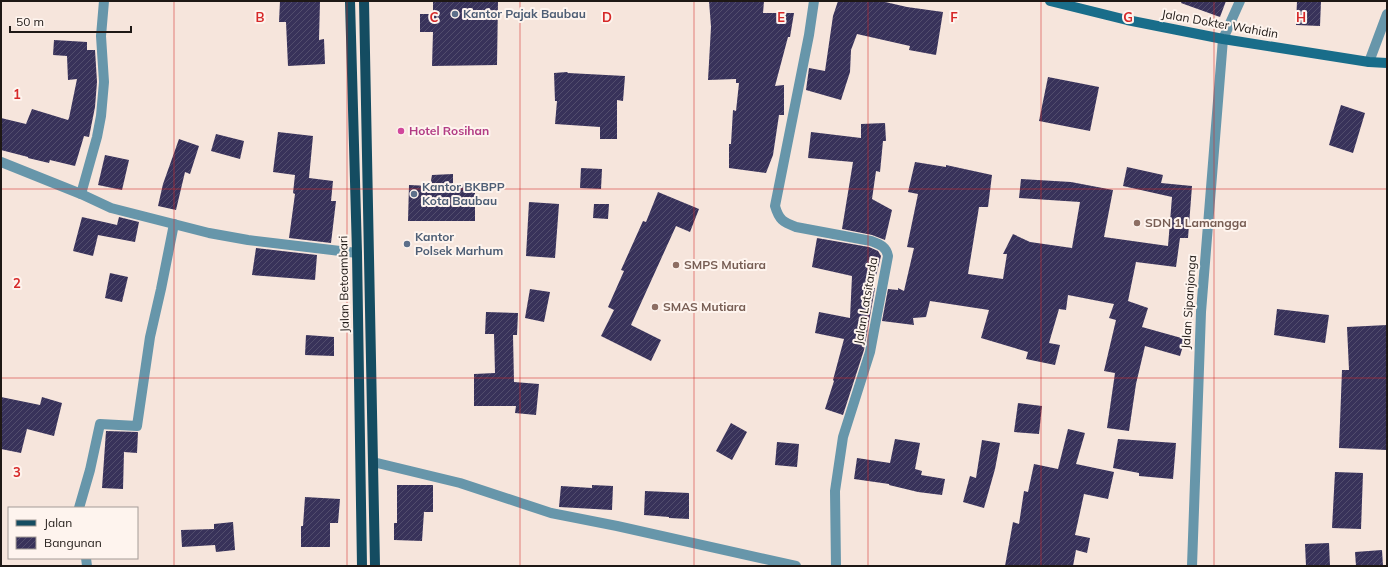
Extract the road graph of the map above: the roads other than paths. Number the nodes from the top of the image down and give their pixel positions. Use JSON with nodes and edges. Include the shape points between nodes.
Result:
{"nodes":[{"id":1,"x":104,"y":1,"type":"edge"},
{"id":2,"x":350,"y":1,"type":"edge"},
{"id":3,"x":364,"y":1,"type":"edge"},
{"id":4,"x":814,"y":1,"type":"edge"},
{"id":5,"x":1050,"y":1,"type":"edge"},
{"id":6,"x":1240,"y":1,"type":"edge"},
{"id":7,"x":1387,"y":14,"type":"edge"},
{"id":8,"x":1223,"y":39,"type":"junction"},
{"id":9,"x":1369,"y":62,"type":"junction"},
{"id":10,"x":1387,"y":63,"type":"edge"},
{"id":11,"x":1,"y":162,"type":"edge"},
{"id":12,"x":81,"y":194,"type":"junction"},
{"id":13,"x":174,"y":224,"type":"junction"},
{"id":14,"x":357,"y":253,"type":"junction"},
{"id":15,"x":373,"y":462,"type":"junction"},
{"id":16,"x":79,"y":507,"type":"edge"},
{"id":17,"x":362,"y":566,"type":"edge"},
{"id":18,"x":375,"y":566,"type":"edge"},
{"id":19,"x":796,"y":566,"type":"edge"},
{"id":20,"x":836,"y":566,"type":"edge"},
{"id":21,"x":1192,"y":566,"type":"edge"}],
"edges":[{"from":1,"to":12,"type":"street","via":[[100,36],[104,82],[101,116]]},
{"from":2,"to":14,"type":"main road","name":"Jalan Betoambari"},
{"from":3,"to":15,"type":"main road"},
{"from":4,"to":20,"type":"street","name":"Jalan Latsitarda","via":[[775,206],[780,219],[786,223],[871,240],[887,250],[888,256],[870,352],[843,438],[835,491]]},
{"from":5,"to":8,"type":"street","name":"Jalan Dokter Wahidin","via":[[1127,20]]},
{"from":6,"to":8,"type":"street","name":"Jalan Sipanjonga"},
{"from":7,"to":9,"type":"street"},
{"from":8,"to":9,"type":"street","name":"Jalan Dokter Wahidin"},
{"from":8,"to":21,"type":"street","name":"Jalan Sipanjonga","via":[[1201,312]]},
{"from":9,"to":10,"type":"street","name":"Jalan Dokter Wahidin"},
{"from":11,"to":12,"type":"street"},
{"from":12,"to":13,"type":"street","via":[[111,208]]},
{"from":13,"to":14,"type":"street","via":[[248,240]]},
{"from":13,"to":16,"type":"street","via":[[150,337],[138,426],[100,424]]},
{"from":14,"to":17,"type":"main road","name":"Jalan Betoambari"},
{"from":15,"to":18,"type":"main road"},
{"from":15,"to":19,"type":"street","via":[[460,483],[551,513]]}]}
